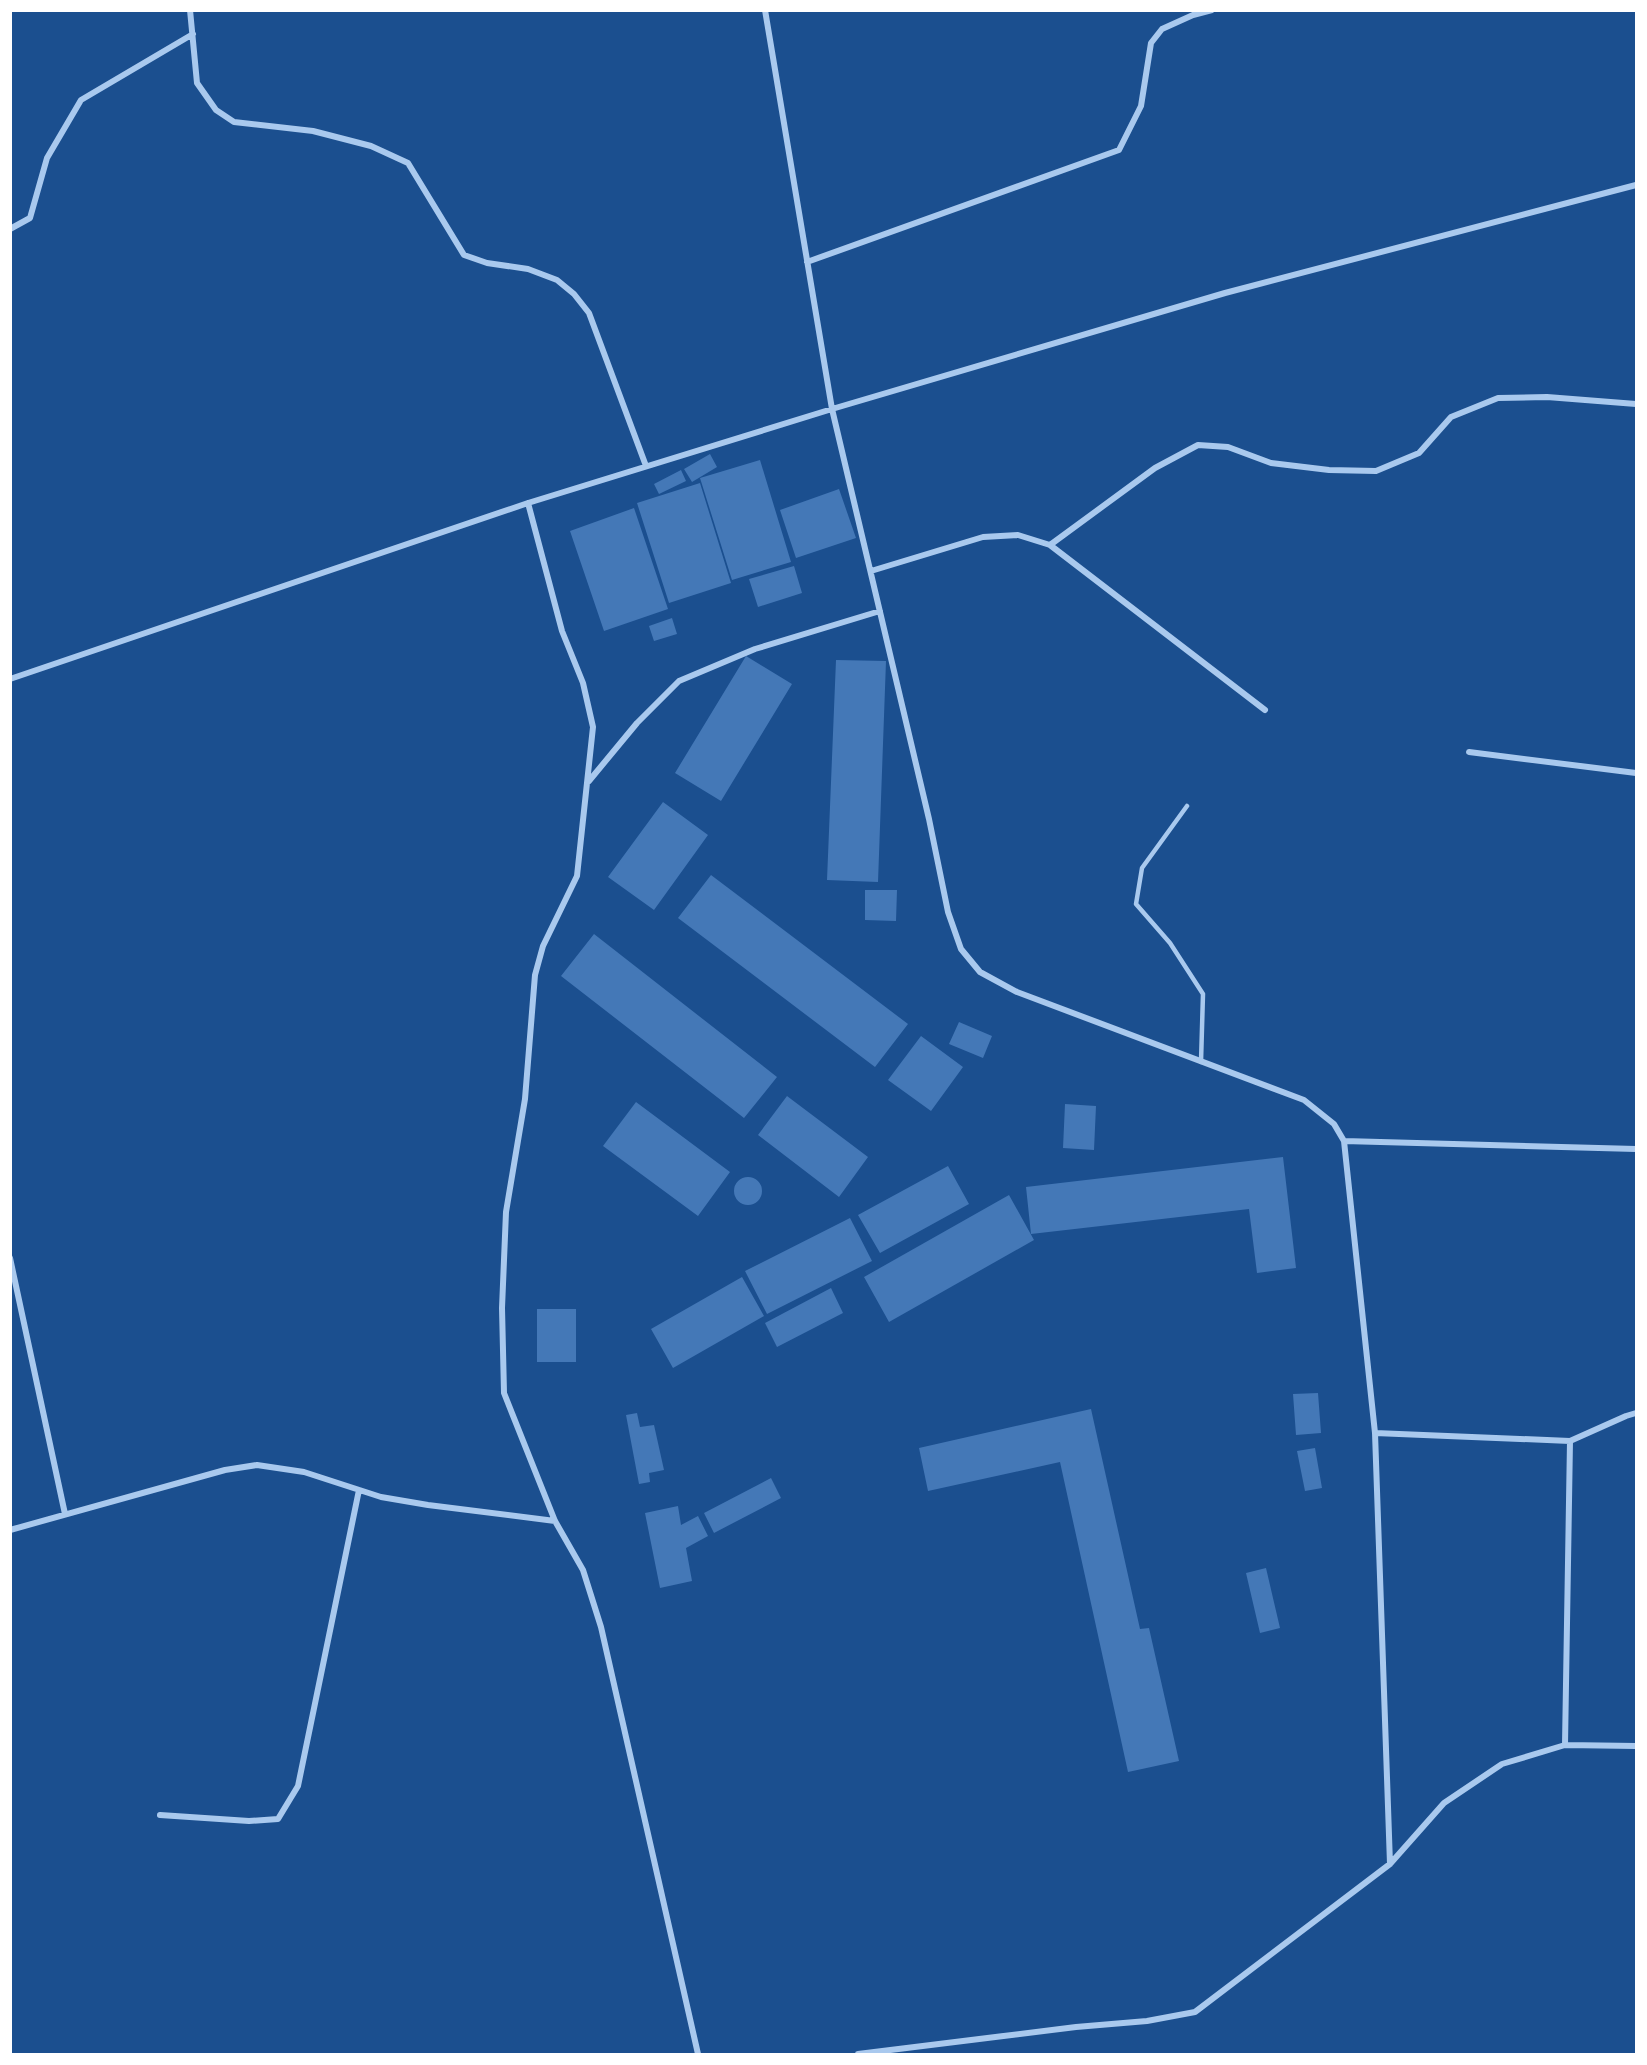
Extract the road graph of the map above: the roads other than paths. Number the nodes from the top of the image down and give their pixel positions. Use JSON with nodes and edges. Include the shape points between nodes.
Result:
{"nodes":[{"id":1,"x":190,"y":10,"type":"edge"},
{"id":2,"x":765,"y":10,"type":"edge"},
{"id":3,"x":1212,"y":10,"type":"edge"},
{"id":4,"x":193,"y":34,"type":"junction"},
{"id":5,"x":1636,"y":185,"type":"edge"},
{"id":6,"x":10,"y":229,"type":"edge"},
{"id":7,"x":807,"y":262,"type":"junction"},
{"id":8,"x":1636,"y":404,"type":"edge"},
{"id":9,"x":832,"y":409,"type":"junction"},
{"id":10,"x":646,"y":466,"type":"junction"},
{"id":11,"x":528,"y":503,"type":"junction"},
{"id":12,"x":1050,"y":545,"type":"junction"},
{"id":13,"x":871,"y":571,"type":"junction"},
{"id":14,"x":880,"y":611,"type":"junction"},
{"id":15,"x":10,"y":679,"type":"edge"},
{"id":16,"x":1265,"y":710,"type":"dead end"},
{"id":17,"x":1469,"y":752,"type":"dead end"},
{"id":18,"x":1636,"y":773,"type":"edge"},
{"id":19,"x":588,"y":782,"type":"junction"},
{"id":20,"x":1187,"y":806,"type":"dead end"},
{"id":21,"x":1201,"y":1062,"type":"junction"},
{"id":22,"x":1344,"y":1141,"type":"junction"},
{"id":23,"x":1636,"y":1149,"type":"edge"},
{"id":24,"x":10,"y":1258,"type":"edge"},
{"id":25,"x":1636,"y":1413,"type":"edge"},
{"id":26,"x":1375,"y":1433,"type":"junction"},
{"id":27,"x":1570,"y":1441,"type":"junction"},
{"id":28,"x":359,"y":1490,"type":"junction"},
{"id":29,"x":65,"y":1514,"type":"junction"},
{"id":30,"x":555,"y":1521,"type":"junction"},
{"id":31,"x":10,"y":1530,"type":"edge"},
{"id":32,"x":1565,"y":1745,"type":"junction"},
{"id":33,"x":1636,"y":1746,"type":"edge"},
{"id":34,"x":160,"y":1815,"type":"dead end"},
{"id":35,"x":1390,"y":1864,"type":"junction"},
{"id":36,"x":698,"y":2055,"type":"edge"},
{"id":37,"x":858,"y":2055,"type":"edge"}],
"edges":[{"from":1,"to":4,"type":"street"},
{"from":2,"to":7,"type":"street"},
{"from":3,"to":7,"type":"street","via":[[1162,29],[1151,43],[1141,106],[1119,150]]},
{"from":4,"to":6,"type":"street","via":[[81,100],[46,158],[30,218]]},
{"from":4,"to":10,"type":"street","via":[[197,83],[216,110],[234,122],[313,130],[371,146],[408,163],[464,255],[528,269],[557,280],[574,294],[589,313]]},
{"from":5,"to":9,"type":"street","via":[[1225,293]]},
{"from":7,"to":9,"type":"street"},
{"from":8,"to":12,"type":"street","via":[[1547,397],[1498,398],[1451,417],[1419,453],[1376,471],[1271,463],[1228,447],[1198,445],[1155,468]]},
{"from":9,"to":10,"type":"street"},
{"from":9,"to":13,"type":"street"},
{"from":10,"to":11,"type":"street"},
{"from":11,"to":15,"type":"street"},
{"from":11,"to":19,"type":"street","via":[[562,632],[583,683],[592,727]]},
{"from":12,"to":13,"type":"street","via":[[1018,535],[983,537]]},
{"from":12,"to":16,"type":"street"},
{"from":13,"to":14,"type":"street"},
{"from":14,"to":19,"type":"street","via":[[755,648],[679,681],[637,723]]},
{"from":14,"to":21,"type":"street","via":[[948,912],[961,950],[980,972],[1017,992]]},
{"from":17,"to":18,"type":"street"},
{"from":19,"to":30,"type":"street","via":[[577,876],[543,946],[535,975],[525,1099],[506,1212],[504,1255],[504,1393]]},
{"from":20,"to":21,"type":"lane","via":[[1142,868],[1136,904],[1170,943],[1203,994]]},
{"from":21,"to":22,"type":"street","via":[[1304,1100],[1334,1124]]},
{"from":22,"to":23,"type":"street"},
{"from":22,"to":26,"type":"street"},
{"from":24,"to":29,"type":"street"},
{"from":25,"to":27,"type":"street"},
{"from":26,"to":27,"type":"street"},
{"from":26,"to":35,"type":"street"},
{"from":27,"to":32,"type":"street"},
{"from":28,"to":29,"type":"street","via":[[304,1472],[257,1465],[225,1470]]},
{"from":28,"to":30,"type":"street","via":[[428,1505]]},
{"from":28,"to":34,"type":"street","via":[[298,1786],[278,1820]]},
{"from":29,"to":31,"type":"street"},
{"from":30,"to":36,"type":"street","via":[[583,1570],[601,1627]]},
{"from":32,"to":33,"type":"street"},
{"from":32,"to":35,"type":"street","via":[[1502,1764],[1444,1803]]},
{"from":35,"to":37,"type":"street","via":[[1195,2012]]}]}
